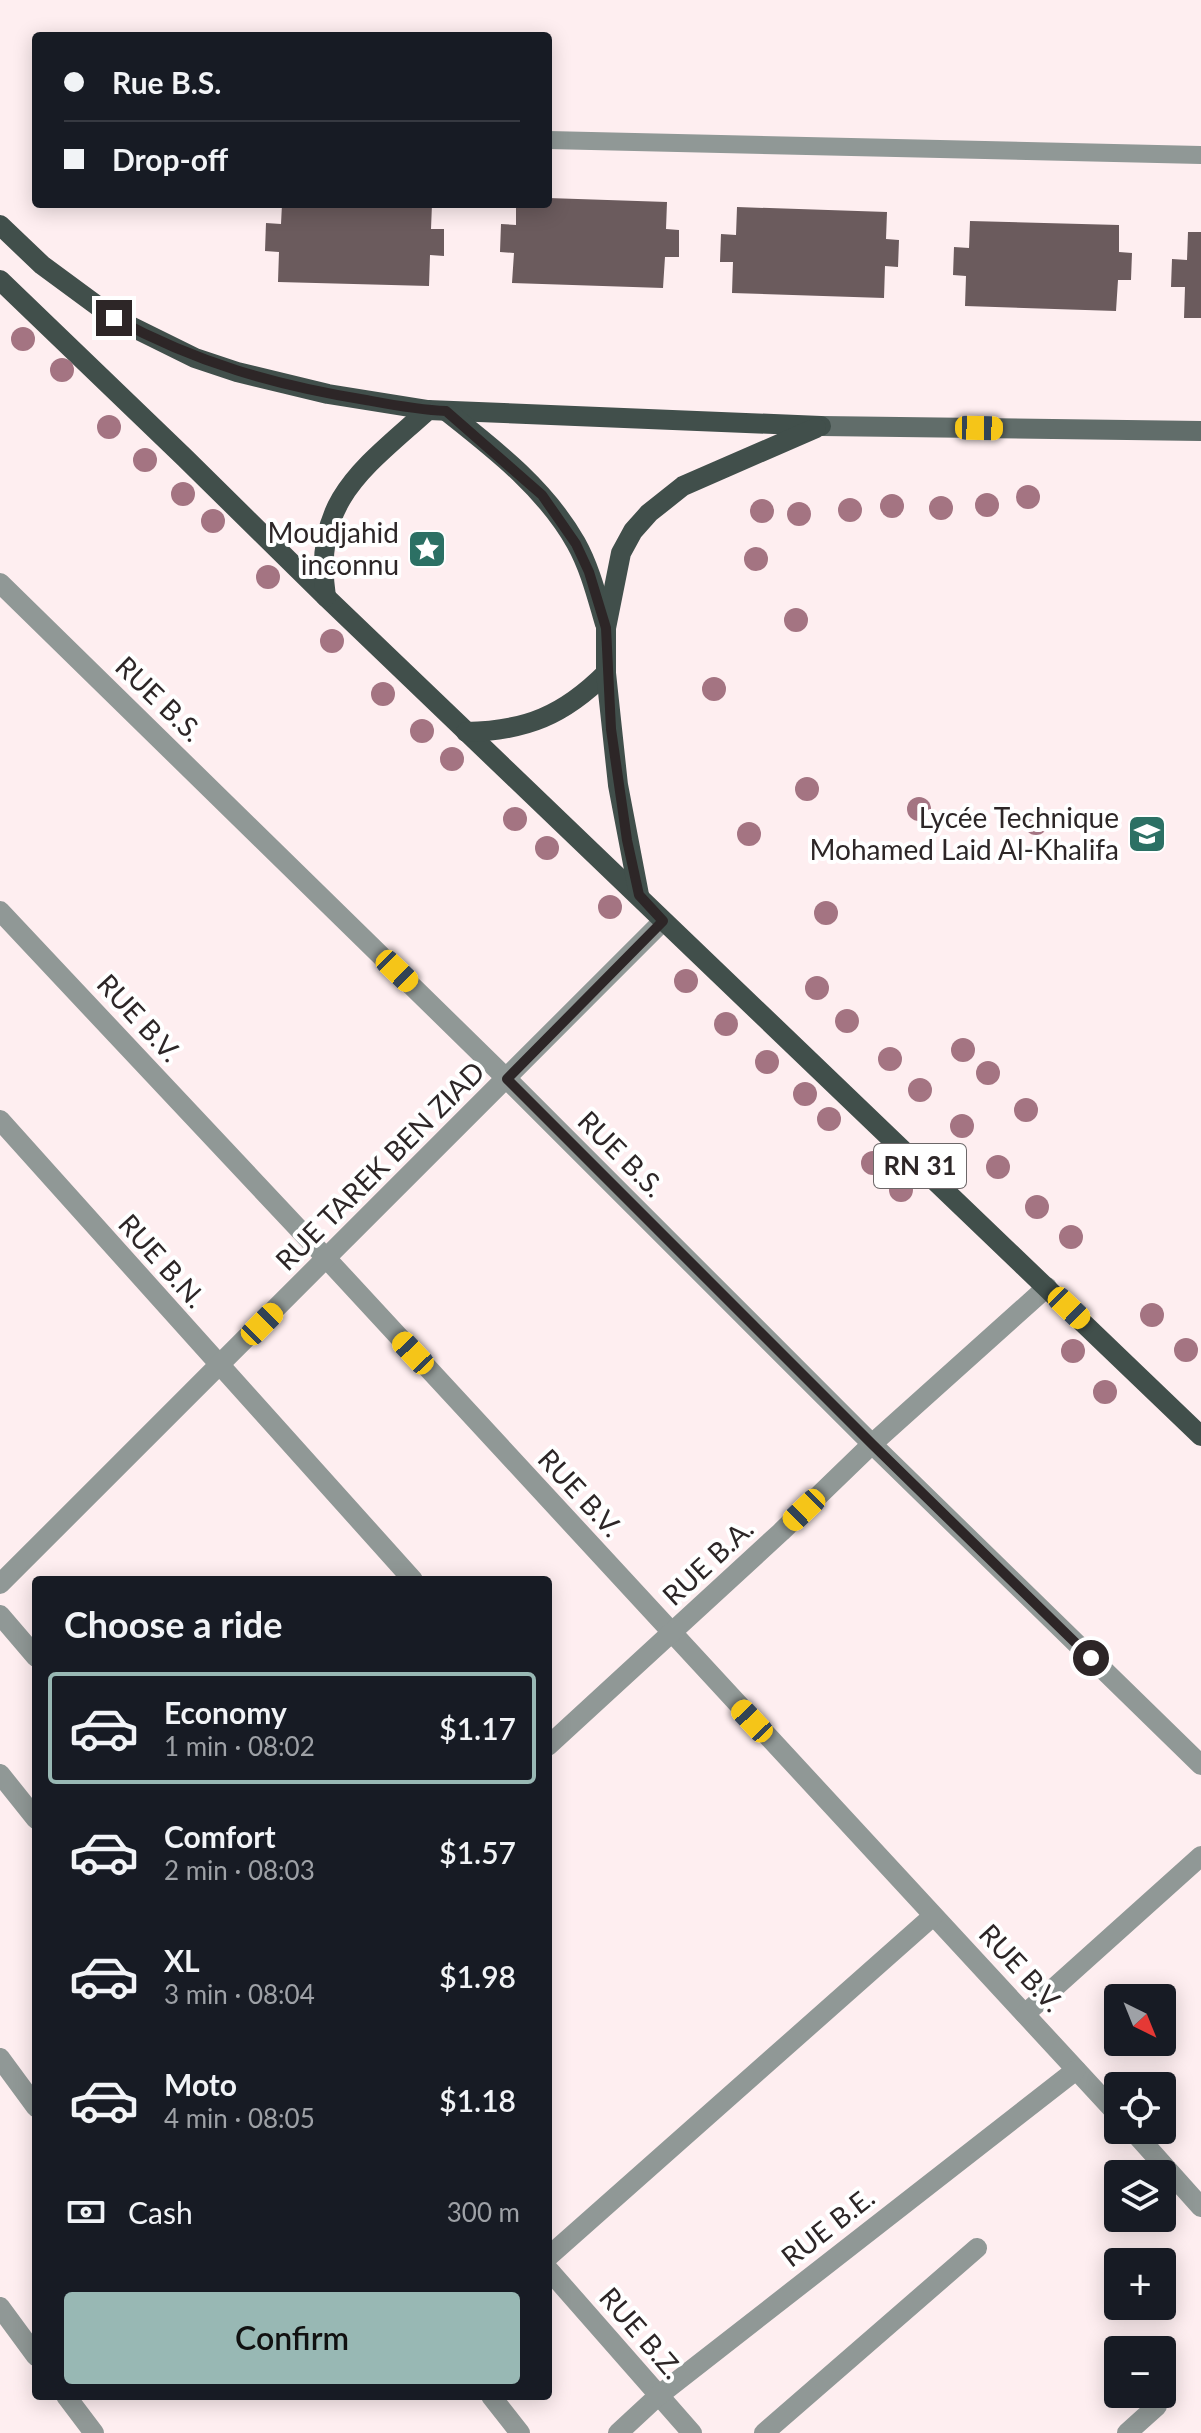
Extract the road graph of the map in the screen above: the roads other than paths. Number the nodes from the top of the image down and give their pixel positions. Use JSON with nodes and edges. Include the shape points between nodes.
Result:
{"nodes":[{"id":1,"x":552,"y":140,"type":"edge"},
{"id":2,"x":1201,"y":155,"type":"edge"},
{"id":3,"x":0,"y":225,"type":"edge"},
{"id":4,"x":0,"y":280,"type":"edge"},
{"id":5,"x":437,"y":411,"type":"junction"},
{"id":6,"x":821,"y":426,"type":"junction"},
{"id":7,"x":1201,"y":431,"type":"edge"},
{"id":8,"x":0,"y":583,"type":"edge"},
{"id":9,"x":326,"y":597,"type":"junction"},
{"id":10,"x":606,"y":628,"type":"junction"},
{"id":11,"x":606,"y":673,"type":"junction"},
{"id":12,"x":466,"y":732,"type":"junction"},
{"id":13,"x":639,"y":895,"type":"junction"},
{"id":14,"x":0,"y":911,"type":"edge"},
{"id":15,"x":663,"y":921,"type":"junction"},
{"id":16,"x":507,"y":1079,"type":"junction"},
{"id":17,"x":0,"y":1120,"type":"edge"},
{"id":18,"x":327,"y":1259,"type":"junction"},
{"id":19,"x":1047,"y":1287,"type":"junction"},
{"id":20,"x":219,"y":1367,"type":"junction"},
{"id":21,"x":1201,"y":1436,"type":"edge"},
{"id":22,"x":872,"y":1444,"type":"junction"},
{"id":23,"x":409,"y":1576,"type":"edge"},
{"id":24,"x":0,"y":1584,"type":"edge"},
{"id":25,"x":0,"y":1615,"type":"edge"},
{"id":26,"x":672,"y":1634,"type":"junction"},
{"id":27,"x":32,"y":1652,"type":"edge"},
{"id":28,"x":552,"y":1737,"type":"edge"},
{"id":29,"x":1201,"y":1765,"type":"edge"},
{"id":30,"x":0,"y":1774,"type":"edge"},
{"id":31,"x":32,"y":1814,"type":"edge"},
{"id":32,"x":1201,"y":1856,"type":"edge"},
{"id":33,"x":933,"y":1916,"type":"junction"},
{"id":34,"x":1025,"y":2014,"type":"junction"},
{"id":35,"x":0,"y":2058,"type":"edge"},
{"id":36,"x":1076,"y":2070,"type":"junction"},
{"id":37,"x":1104,"y":2100,"type":"edge"},
{"id":38,"x":32,"y":2102,"type":"edge"},
{"id":39,"x":1145,"y":2144,"type":"edge"},
{"id":40,"x":1201,"y":2207,"type":"edge"},
{"id":41,"x":977,"y":2248,"type":"dead end"},
{"id":42,"x":552,"y":2253,"type":"edge"},
{"id":43,"x":552,"y":2274,"type":"edge"},
{"id":44,"x":0,"y":2307,"type":"edge"},
{"id":45,"x":32,"y":2351,"type":"edge"},
{"id":46,"x":658,"y":2396,"type":"junction"},
{"id":47,"x":69,"y":2400,"type":"edge"},
{"id":48,"x":494,"y":2400,"type":"edge"},
{"id":49,"x":1155,"y":2408,"type":"edge"},
{"id":50,"x":94,"y":2433,"type":"edge"},
{"id":51,"x":520,"y":2433,"type":"edge"},
{"id":52,"x":618,"y":2433,"type":"edge"},
{"id":53,"x":692,"y":2433,"type":"edge"},
{"id":54,"x":764,"y":2433,"type":"edge"},
{"id":55,"x":1127,"y":2433,"type":"edge"}],
"edges":[{"from":1,"to":2,"type":"lane"},
{"from":3,"to":5,"type":"main road","via":[[42,265],[102,309],[195,358],[328,394]]},
{"from":4,"to":9,"type":"main road","number":"RN 31"},
{"from":5,"to":6,"type":"main road"},
{"from":5,"to":9,"type":"main road","via":[[369,464],[334,511],[324,539]]},
{"from":5,"to":10,"type":"main road","via":[[522,475],[561,519],[589,572]]},
{"from":6,"to":7,"type":"main road"},
{"from":6,"to":10,"type":"main road","via":[[683,486],[649,513],[621,553]]},
{"from":8,"to":16,"type":"street","name":"RUE B.S."},
{"from":9,"to":12,"type":"main road","number":"RN 31"},
{"from":10,"to":11,"type":"main road"},
{"from":11,"to":12,"type":"main road","via":[[567,707],[543,719]]},
{"from":11,"to":13,"type":"main road","via":[[618,785]]},
{"from":12,"to":13,"type":"main road","number":"RN 31"},
{"from":13,"to":15,"type":"main road","number":"RN 31"},
{"from":14,"to":18,"type":"street","name":"RUE B.V."},
{"from":15,"to":16,"type":"street","name":"RUE TAREK BEN ZIAD"},
{"from":15,"to":19,"type":"main road","number":"RN 31"},
{"from":16,"to":18,"type":"street","name":"RUE TAREK BEN ZIAD"},
{"from":16,"to":22,"type":"street","name":"RUE B.S."},
{"from":17,"to":20,"type":"street","name":"RUE B.N."},
{"from":18,"to":20,"type":"street","name":"RUE TAREK BEN ZIAD"},
{"from":18,"to":26,"type":"street","name":"RUE B.V."},
{"from":19,"to":21,"type":"main road","number":"RN 31"},
{"from":19,"to":22,"type":"street","name":"RUE B.A."},
{"from":20,"to":23,"type":"street","name":"RUE B.N."},
{"from":20,"to":24,"type":"street","name":"RUE TAREK BEN ZIAD"},
{"from":22,"to":26,"type":"street","name":"RUE B.A."},
{"from":22,"to":29,"type":"street","name":"RUE B.S."},
{"from":25,"to":27,"type":"street"},
{"from":26,"to":28,"type":"street","name":"RUE B.A."},
{"from":26,"to":33,"type":"street","name":"RUE B.V."},
{"from":30,"to":31,"type":"street"},
{"from":32,"to":34,"type":"street"},
{"from":33,"to":34,"type":"street","name":"RUE B.V."},
{"from":33,"to":42,"type":"street"},
{"from":34,"to":36,"type":"street","name":"RUE B.V."},
{"from":35,"to":38,"type":"street"},
{"from":36,"to":37,"type":"street","name":"RUE B.V."},
{"from":36,"to":46,"type":"street","name":"RUE B.E."},
{"from":39,"to":40,"type":"street"},
{"from":41,"to":54,"type":"street"},
{"from":43,"to":46,"type":"street","name":"RUE B.Z."},
{"from":44,"to":45,"type":"street"},
{"from":46,"to":52,"type":"street","name":"RUE B.E."},
{"from":46,"to":53,"type":"street","name":"RUE B.Z."},
{"from":47,"to":50,"type":"street"},
{"from":48,"to":51,"type":"street"},
{"from":49,"to":55,"type":"street"}]}
